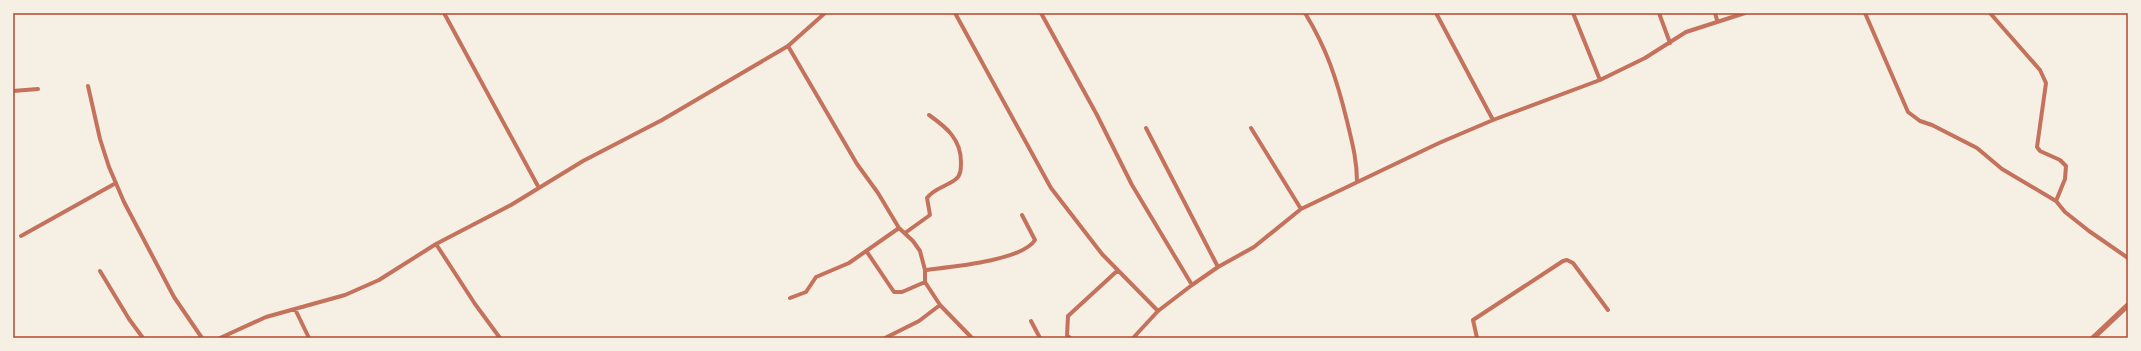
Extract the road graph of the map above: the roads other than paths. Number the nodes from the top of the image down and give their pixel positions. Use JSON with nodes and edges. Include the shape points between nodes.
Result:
{"nodes":[{"id":1,"x":444,"y":13,"type":"edge"},
{"id":2,"x":825,"y":13,"type":"edge"},
{"id":3,"x":955,"y":13,"type":"edge"},
{"id":4,"x":1041,"y":13,"type":"edge"},
{"id":5,"x":1305,"y":13,"type":"edge"},
{"id":6,"x":1436,"y":13,"type":"edge"},
{"id":7,"x":1573,"y":13,"type":"edge"},
{"id":8,"x":1659,"y":13,"type":"edge"},
{"id":9,"x":1715,"y":13,"type":"edge"},
{"id":10,"x":1745,"y":13,"type":"edge"},
{"id":11,"x":1865,"y":13,"type":"edge"},
{"id":12,"x":1990,"y":13,"type":"edge"},
{"id":13,"x":1717,"y":20,"type":"junction"},
{"id":14,"x":1670,"y":43,"type":"junction"},
{"id":15,"x":788,"y":46,"type":"junction"},
{"id":16,"x":1600,"y":80,"type":"junction"},
{"id":17,"x":88,"y":86,"type":"dead end"},
{"id":18,"x":38,"y":89,"type":"dead end"},
{"id":19,"x":13,"y":91,"type":"edge"},
{"id":20,"x":929,"y":115,"type":"dead end"},
{"id":21,"x":1493,"y":120,"type":"junction"},
{"id":22,"x":1146,"y":128,"type":"dead end"},
{"id":23,"x":1251,"y":128,"type":"dead end"},
{"id":24,"x":1357,"y":181,"type":"junction"},
{"id":25,"x":116,"y":183,"type":"junction"},
{"id":26,"x":539,"y":188,"type":"junction"},
{"id":27,"x":2056,"y":201,"type":"junction"},
{"id":28,"x":1300,"y":210,"type":"junction"},
{"id":29,"x":1022,"y":216,"type":"dead end"},
{"id":30,"x":899,"y":228,"type":"junction"},
{"id":31,"x":905,"y":233,"type":"junction"},
{"id":32,"x":21,"y":236,"type":"dead end"},
{"id":33,"x":436,"y":244,"type":"junction"},
{"id":34,"x":867,"y":252,"type":"junction"},
{"id":35,"x":2128,"y":258,"type":"edge"},
{"id":36,"x":1218,"y":267,"type":"junction"},
{"id":37,"x":925,"y":270,"type":"junction"},
{"id":38,"x":100,"y":271,"type":"dead end"},
{"id":39,"x":1118,"y":271,"type":"junction"},
{"id":40,"x":925,"y":282,"type":"junction"},
{"id":41,"x":1192,"y":285,"type":"junction"},
{"id":42,"x":790,"y":298,"type":"dead end"},
{"id":43,"x":940,"y":305,"type":"junction"},
{"id":44,"x":2128,"y":305,"type":"edge"},
{"id":45,"x":295,"y":309,"type":"junction"},
{"id":46,"x":1608,"y":310,"type":"dead end"},
{"id":47,"x":1158,"y":311,"type":"junction"},
{"id":48,"x":1031,"y":321,"type":"dead end"},
{"id":49,"x":1067,"y":337,"type":"edge"},
{"id":50,"x":2095,"y":337,"type":"edge"},
{"id":51,"x":143,"y":338,"type":"edge"},
{"id":52,"x":202,"y":338,"type":"edge"},
{"id":53,"x":220,"y":338,"type":"edge"},
{"id":54,"x":309,"y":338,"type":"edge"},
{"id":55,"x":500,"y":338,"type":"edge"},
{"id":56,"x":885,"y":338,"type":"edge"},
{"id":57,"x":972,"y":338,"type":"edge"},
{"id":58,"x":1040,"y":338,"type":"edge"},
{"id":59,"x":1133,"y":338,"type":"edge"},
{"id":60,"x":1477,"y":338,"type":"edge"}],
"edges":[{"from":1,"to":26,"type":"street"},
{"from":2,"to":15,"type":"street"},
{"from":3,"to":39,"type":"street","via":[[1051,188],[1086,236]]},
{"from":4,"to":41,"type":"street","via":[[1132,185]]},
{"from":5,"to":24,"type":"street","via":[[1320,38],[1339,86],[1358,162]]},
{"from":6,"to":21,"type":"street"},
{"from":7,"to":16,"type":"street"},
{"from":8,"to":14,"type":"street"},
{"from":9,"to":13,"type":"street"},
{"from":10,"to":13,"type":"street"},
{"from":11,"to":27,"type":"street","via":[[1908,112],[1920,121],[1977,148],[2002,169]]},
{"from":12,"to":27,"type":"street","via":[[2043,75],[2046,83],[2038,147],[2040,151],[2060,160],[2067,171]]},
{"from":13,"to":14,"type":"street","via":[[1686,32]]},
{"from":14,"to":16,"type":"street"},
{"from":15,"to":26,"type":"street"},
{"from":15,"to":30,"type":"street"},
{"from":16,"to":21,"type":"street"},
{"from":17,"to":25,"type":"street","via":[[98,134]]},
{"from":18,"to":19,"type":"street"},
{"from":20,"to":31,"type":"street","via":[[951,132],[960,148],[961,167],[957,178],[935,190],[927,198],[930,215]]},
{"from":21,"to":24,"type":"street"},
{"from":22,"to":36,"type":"street"},
{"from":23,"to":28,"type":"street"},
{"from":24,"to":28,"type":"street"},
{"from":25,"to":32,"type":"street"},
{"from":25,"to":52,"type":"street","via":[[169,287]]},
{"from":26,"to":33,"type":"street"},
{"from":27,"to":35,"type":"street","via":[[2071,217]]},
{"from":28,"to":36,"type":"street","via":[[1254,248]]},
{"from":29,"to":37,"type":"street","via":[[1035,236],[1033,244],[988,261]]},
{"from":30,"to":31,"type":"street"},
{"from":30,"to":34,"type":"street"},
{"from":31,"to":37,"type":"street","via":[[920,251]]},
{"from":33,"to":45,"type":"street","via":[[362,288]]},
{"from":33,"to":55,"type":"street"},
{"from":34,"to":40,"type":"street","via":[[894,292],[902,292]]},
{"from":34,"to":42,"type":"street","via":[[816,278],[806,292]]},
{"from":36,"to":41,"type":"street"},
{"from":37,"to":40,"type":"street"},
{"from":38,"to":51,"type":"street"},
{"from":39,"to":47,"type":"street"},
{"from":39,"to":49,"type":"street","via":[[1068,316]]},
{"from":40,"to":43,"type":"street"},
{"from":41,"to":47,"type":"street"},
{"from":43,"to":56,"type":"street","via":[[919,321]]},
{"from":43,"to":57,"type":"street"},
{"from":44,"to":50,"type":"street"},
{"from":45,"to":53,"type":"street","via":[[266,317]]},
{"from":45,"to":54,"type":"street"},
{"from":46,"to":60,"type":"street","via":[[1573,263],[1563,260],[1473,320]]},
{"from":47,"to":59,"type":"street"},
{"from":48,"to":58,"type":"street"}]}
